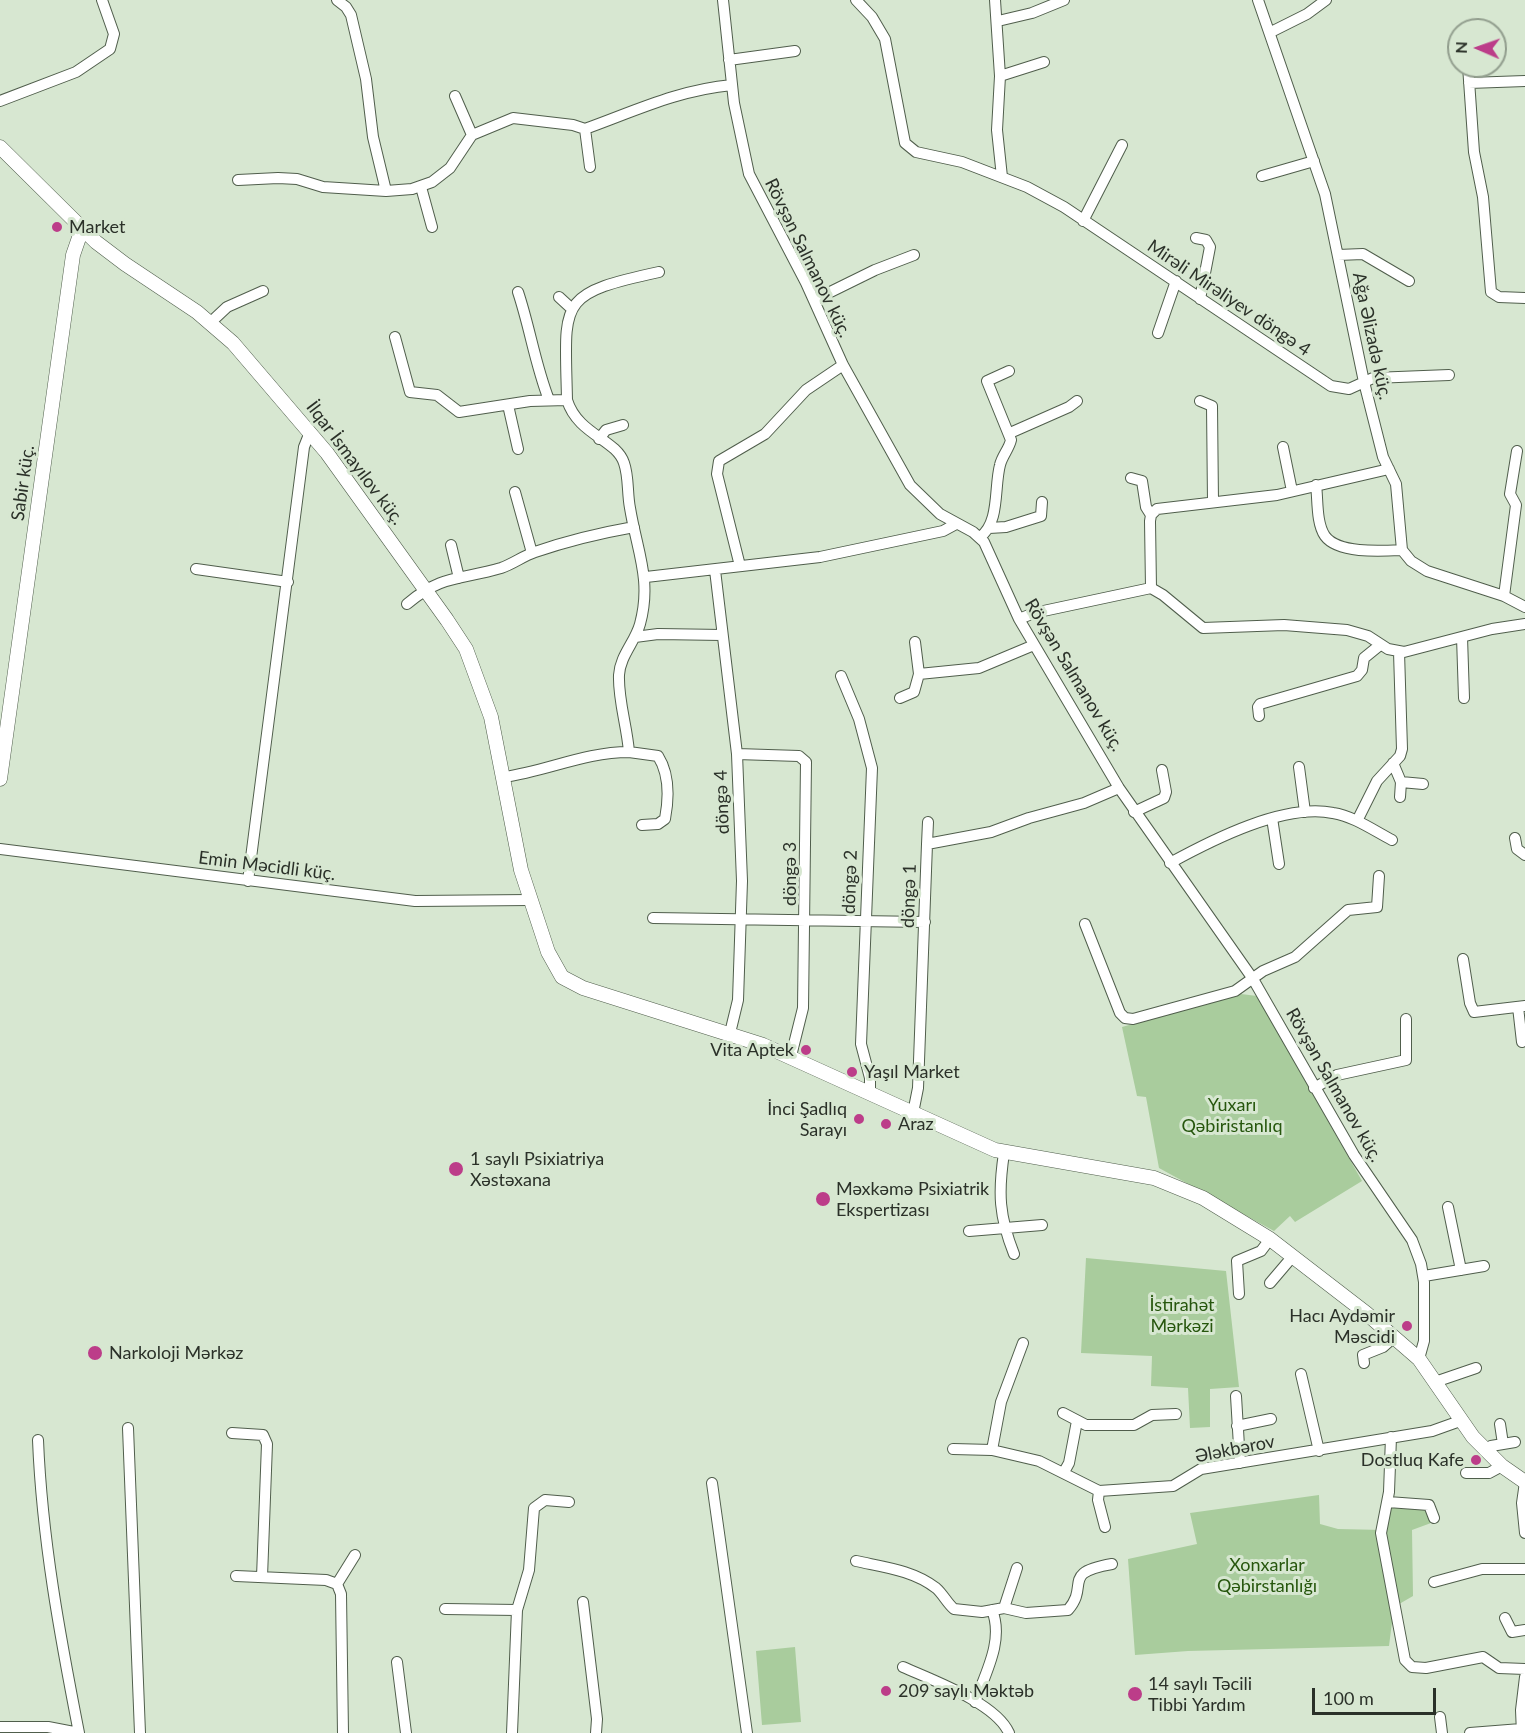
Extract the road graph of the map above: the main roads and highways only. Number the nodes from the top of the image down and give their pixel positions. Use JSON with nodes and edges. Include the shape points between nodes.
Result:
{"nodes":[{"id":1,"x":0,"y":147,"type":"edge"},
{"id":2,"x":82,"y":229,"type":"junction"},
{"id":3,"x":0,"y":779,"type":"edge"},
{"id":4,"x":1525,"y":1482,"type":"edge"}],
"edges":[{"from":1,"to":2,"type":"main road","name":"İlqar İsmayılov küç."},
{"from":2,"to":3,"type":"main road","name":"Sabir küç.","via":[[73,255]]},
{"from":2,"to":4,"type":"main road","name":"İlqar İsmayılov küç.","via":[[112,255],[211,322],[233,343],[310,432],[466,650],[491,717],[517,854],[530,900],[548,952],[562,977],[790,1056],[1004,1153],[1094,1165],[1170,1183],[1203,1198],[1293,1256],[1419,1359],[1460,1421],[1502,1466]]}]}
